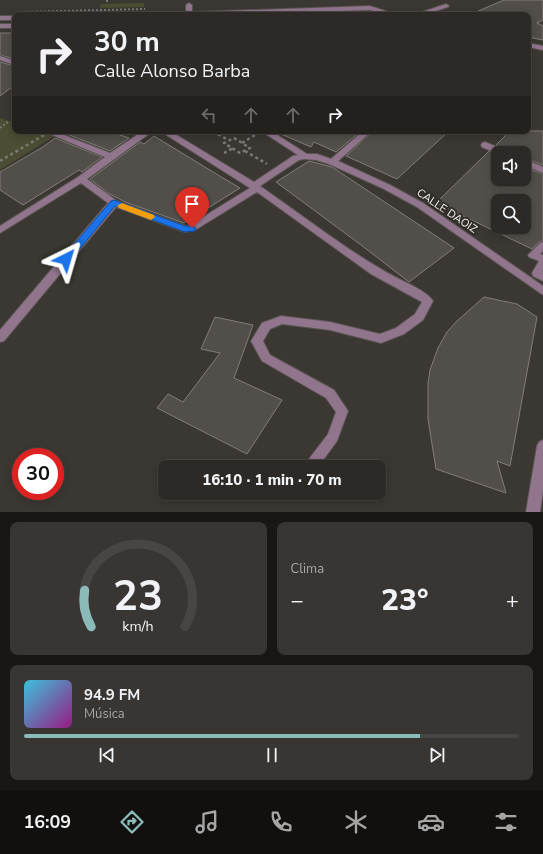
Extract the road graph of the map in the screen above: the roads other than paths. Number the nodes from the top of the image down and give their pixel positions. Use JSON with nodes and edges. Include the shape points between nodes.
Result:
{"nodes":[{"id":1,"x":360,"y":0,"type":"edge"},
{"id":2,"x":454,"y":0,"type":"edge"},
{"id":3,"x":189,"y":5,"type":"dead end"},
{"id":4,"x":446,"y":6,"type":"junction"},
{"id":5,"x":370,"y":8,"type":"junction"},
{"id":6,"x":189,"y":12,"type":"edge"},
{"id":7,"x":267,"y":12,"type":"edge"},
{"id":8,"x":367,"y":12,"type":"edge"},
{"id":9,"x":385,"y":12,"type":"edge"},
{"id":10,"x":426,"y":12,"type":"edge"},
{"id":11,"x":441,"y":12,"type":"edge"},
{"id":12,"x":0,"y":18,"type":"edge"},
{"id":13,"x":12,"y":18,"type":"edge"},
{"id":14,"x":0,"y":26,"type":"edge"},
{"id":15,"x":12,"y":26,"type":"edge"},
{"id":16,"x":531,"y":46,"type":"edge"},
{"id":17,"x":543,"y":48,"type":"edge"},
{"id":18,"x":0,"y":58,"type":"edge"},
{"id":19,"x":12,"y":62,"type":"edge"},
{"id":20,"x":52,"y":134,"type":"road end"},
{"id":21,"x":144,"y":134,"type":"edge"},
{"id":22,"x":169,"y":134,"type":"edge"},
{"id":23,"x":270,"y":134,"type":"edge"},
{"id":24,"x":365,"y":134,"type":"edge"},
{"id":25,"x":485,"y":145,"type":"dead end"},
{"id":26,"x":491,"y":148,"type":"edge"},
{"id":27,"x":111,"y":156,"type":"junction"},
{"id":28,"x":305,"y":156,"type":"junction"},
{"id":29,"x":332,"y":162,"type":"junction"},
{"id":30,"x":531,"y":165,"type":"edge"},
{"id":31,"x":543,"y":170,"type":"edge"},
{"id":32,"x":81,"y":179,"type":"junction"},
{"id":33,"x":256,"y":187,"type":"junction"},
{"id":34,"x":114,"y":203,"type":"junction"},
{"id":35,"x":0,"y":230,"type":"edge"},
{"id":36,"x":543,"y":245,"type":"edge"},
{"id":37,"x":543,"y":259,"type":"edge"},
{"id":38,"x":543,"y":264,"type":"edge"},
{"id":39,"x":543,"y":277,"type":"edge"},
{"id":40,"x":543,"y":291,"type":"edge"},
{"id":41,"x":0,"y":338,"type":"edge"},
{"id":42,"x":543,"y":446,"type":"edge"},
{"id":43,"x":315,"y":460,"type":"edge"},
{"id":44,"x":533,"y":512,"type":"edge"}],
"edges":[{"from":1,"to":5,"type":"street"},
{"from":2,"to":4,"type":"street"},
{"from":3,"to":6,"type":"street"},
{"from":4,"to":10,"type":"street"},
{"from":4,"to":11,"type":"street"},
{"from":5,"to":7,"type":"street"},
{"from":5,"to":8,"type":"street"},
{"from":5,"to":9,"type":"street"},
{"from":12,"to":13,"type":"street"},
{"from":14,"to":15,"type":"street"},
{"from":16,"to":17,"type":"street"},
{"from":18,"to":19,"type":"street"},
{"from":20,"to":27,"type":"street"},
{"from":21,"to":27,"type":"street"},
{"from":22,"to":33,"type":"street"},
{"from":23,"to":28,"type":"street"},
{"from":24,"to":29,"type":"street"},
{"from":25,"to":26,"type":"street"},
{"from":27,"to":32,"type":"street"},
{"from":28,"to":29,"type":"street","name":"CALLE DAOIZ"},
{"from":28,"to":33,"type":"street","via":[[296,158],[277,170]]},
{"from":29,"to":40,"type":"street","name":"CALLE DAOIZ","via":[[420,205]]},
{"from":30,"to":31,"type":"street"},
{"from":32,"to":34,"type":"street"},
{"from":32,"to":35,"type":"street"},
{"from":33,"to":34,"type":"street","via":[[185,230]]},
{"from":33,"to":43,"type":"street","via":[[369,267],[428,301],[419,317],[400,331],[381,339],[330,326],[281,320],[266,326],[257,342],[266,358],[330,394],[342,411],[333,437]]},
{"from":34,"to":41,"type":"street"},
{"from":36,"to":37,"type":"street","via":[[533,255]]},
{"from":38,"to":39,"type":"street","via":[[537,273]]},
{"from":42,"to":44,"type":"street"}]}
